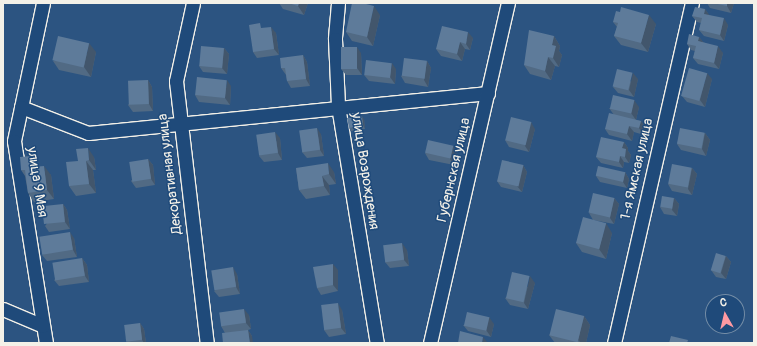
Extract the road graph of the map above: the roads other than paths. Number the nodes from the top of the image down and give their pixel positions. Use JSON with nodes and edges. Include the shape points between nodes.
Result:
{"nodes":[{"id":1,"x":43,"y":3,"type":"edge"},
{"id":2,"x":193,"y":3,"type":"edge"},
{"id":3,"x":338,"y":3,"type":"edge"},
{"id":4,"x":508,"y":3,"type":"edge"},
{"id":5,"x":692,"y":3,"type":"edge"},
{"id":6,"x":488,"y":93,"type":"junction"},
{"id":7,"x":338,"y":106,"type":"junction"},
{"id":8,"x":21,"y":107,"type":"junction"},
{"id":9,"x":179,"y":123,"type":"junction"},
{"id":10,"x":3,"y":309,"type":"edge"},
{"id":11,"x":43,"y":326,"type":"junction"},
{"id":12,"x":46,"y":343,"type":"edge"},
{"id":13,"x":207,"y":343,"type":"edge"},
{"id":14,"x":377,"y":343,"type":"edge"},
{"id":15,"x":430,"y":343,"type":"edge"},
{"id":16,"x":614,"y":343,"type":"edge"}],
"edges":[{"from":1,"to":8,"type":"street","name":"улица 9 Мая"},
{"from":2,"to":9,"type":"street","name":"Декоративная улица","via":[[176,81]]},
{"from":3,"to":7,"type":"street","name":"улица Возрождения","via":[[335,39]]},
{"from":4,"to":6,"type":"street","name":"Губернская улица"},
{"from":5,"to":16,"type":"street","name":"1-я Ямская улица"},
{"from":6,"to":7,"type":"street"},
{"from":6,"to":15,"type":"street","name":"Губернская улица"},
{"from":7,"to":9,"type":"street"},
{"from":7,"to":14,"type":"street","name":"улица Возрождения"},
{"from":8,"to":9,"type":"street","via":[[88,132]]},
{"from":8,"to":11,"type":"street","name":"улица 9 Мая","via":[[14,141]]},
{"from":9,"to":13,"type":"street","name":"Декоративная улица"},
{"from":10,"to":11,"type":"street"},
{"from":11,"to":12,"type":"street","name":"улица 9 Мая"}]}
